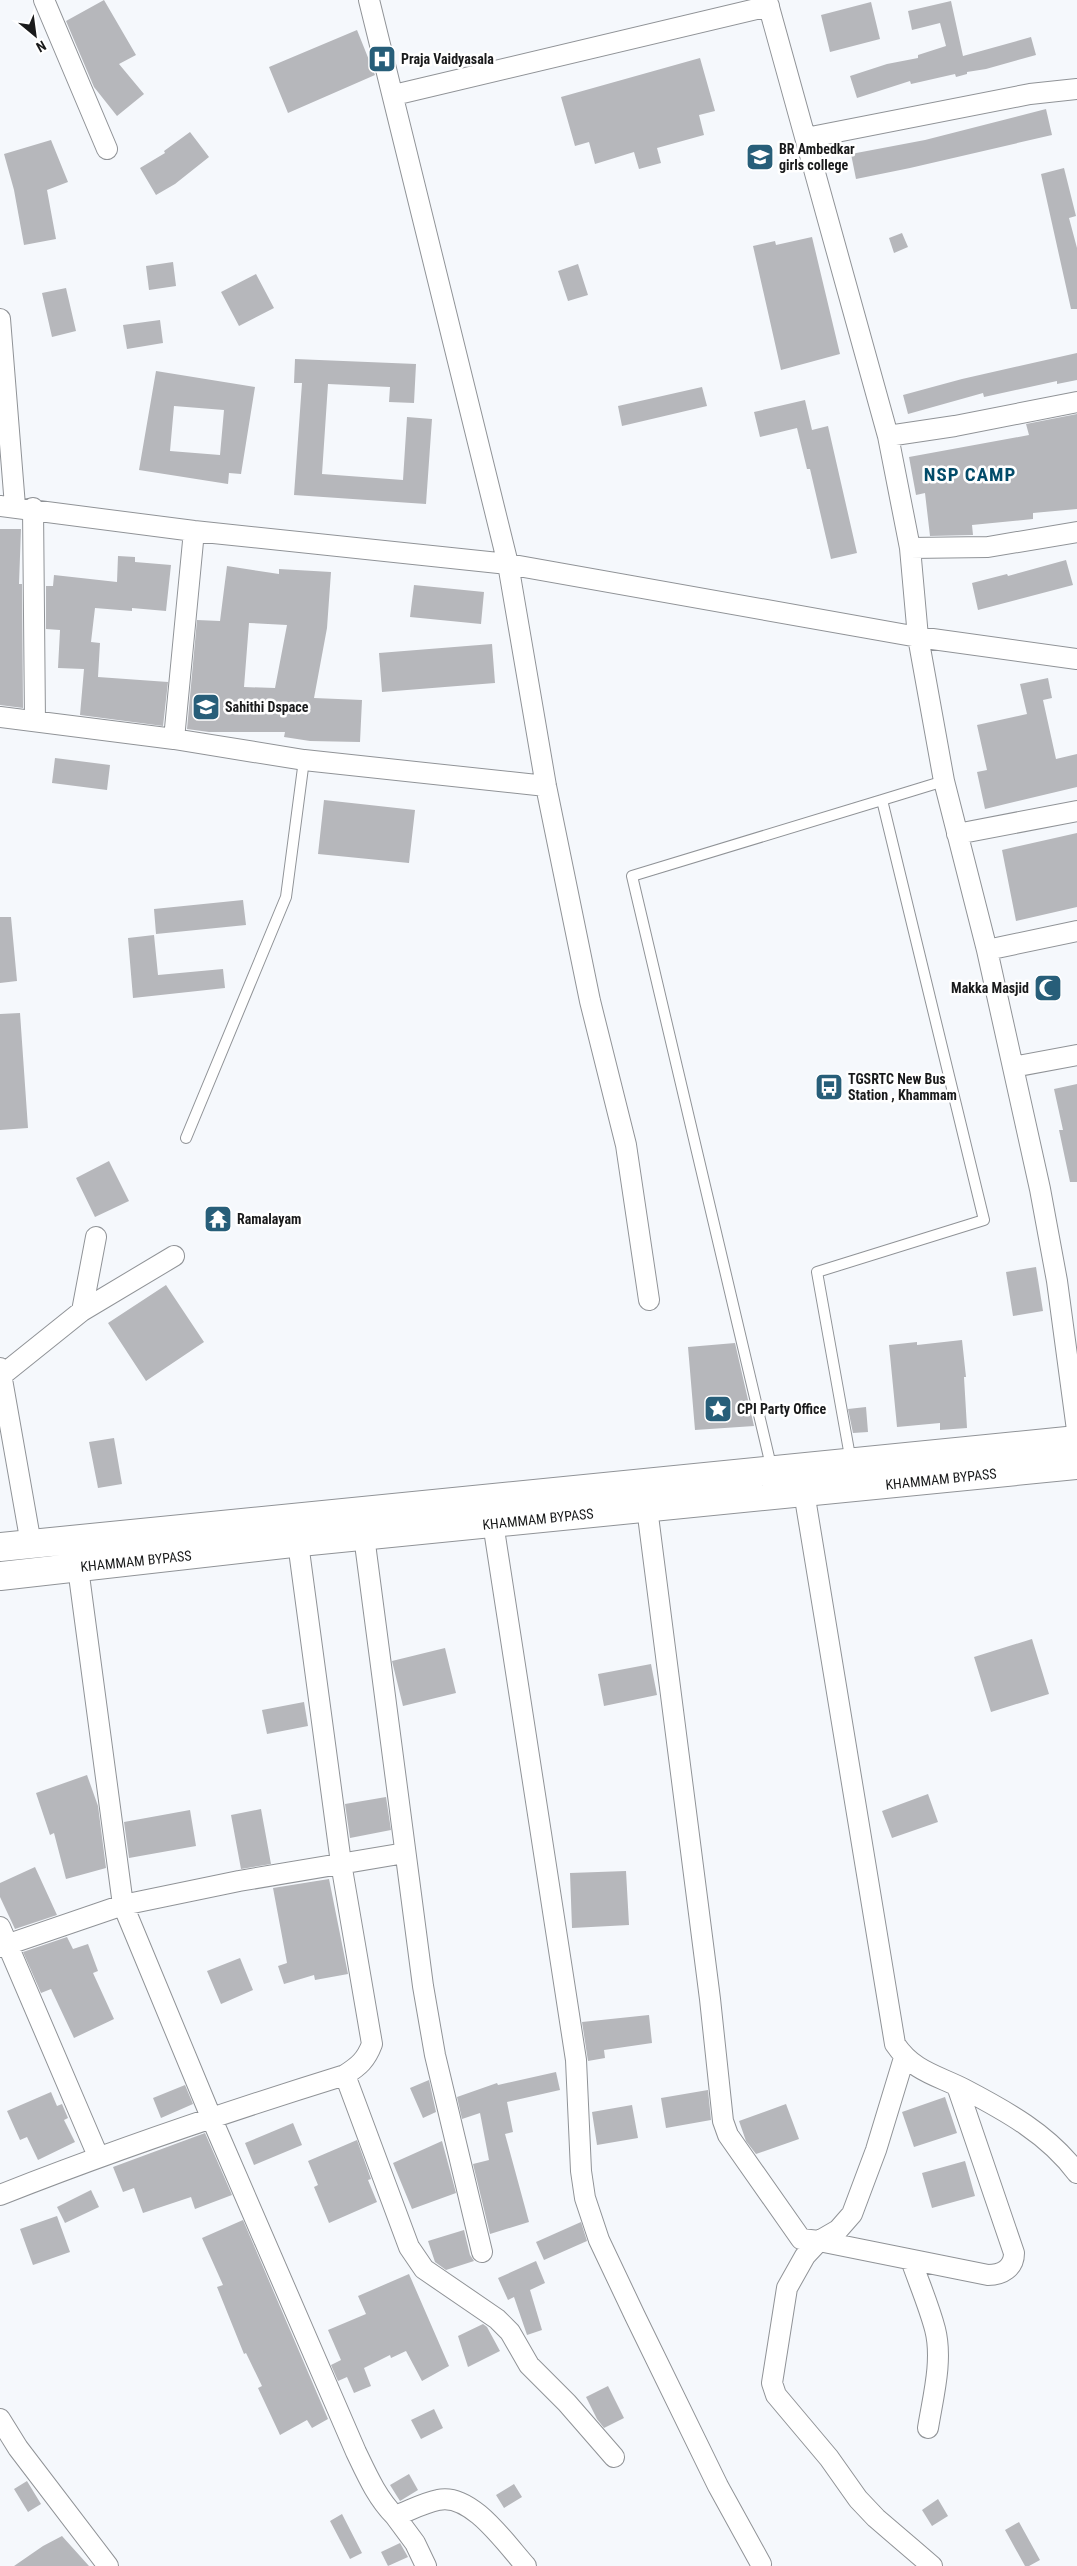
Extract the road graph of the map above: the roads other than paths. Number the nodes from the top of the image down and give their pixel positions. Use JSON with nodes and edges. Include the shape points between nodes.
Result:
{"nodes":[{"id":1,"x":44,"y":0,"type":"edge"},
{"id":2,"x":369,"y":0,"type":"edge"},
{"id":3,"x":768,"y":3,"type":"edge"},
{"id":4,"x":1077,"y":89,"type":"edge"},
{"id":5,"x":394,"y":95,"type":"junction"},
{"id":6,"x":806,"y":138,"type":"junction"},
{"id":7,"x":106,"y":149,"type":"dead end"},
{"id":8,"x":0,"y":319,"type":"edge"},
{"id":9,"x":1077,"y":402,"type":"edge"},
{"id":10,"x":888,"y":436,"type":"junction"},
{"id":11,"x":16,"y":507,"type":"edge"},
{"id":12,"x":194,"y":530,"type":"junction"},
{"id":13,"x":1077,"y":532,"type":"edge"},
{"id":14,"x":910,"y":548,"type":"junction"},
{"id":15,"x":508,"y":564,"type":"junction"},
{"id":16,"x":918,"y":637,"type":"junction"},
{"id":17,"x":1077,"y":660,"type":"edge"},
{"id":18,"x":0,"y":717,"type":"edge"},
{"id":19,"x":35,"y":721,"type":"junction"},
{"id":20,"x":174,"y":739,"type":"junction"},
{"id":21,"x":304,"y":760,"type":"junction"},
{"id":22,"x":944,"y":781,"type":"junction"},
{"id":23,"x":546,"y":786,"type":"junction"},
{"id":24,"x":882,"y":800,"type":"junction"},
{"id":25,"x":1077,"y":811,"type":"edge"},
{"id":26,"x":957,"y":834,"type":"junction"},
{"id":27,"x":1077,"y":931,"type":"edge"},
{"id":28,"x":987,"y":950,"type":"junction"},
{"id":29,"x":1077,"y":1055,"type":"edge"},
{"id":30,"x":1013,"y":1067,"type":"junction"},
{"id":31,"x":186,"y":1138,"type":"dead end"},
{"id":32,"x":96,"y":1237,"type":"dead end"},
{"id":33,"x":174,"y":1256,"type":"dead end"},
{"id":34,"x":649,"y":1300,"type":"dead end"},
{"id":35,"x":82,"y":1311,"type":"junction"},
{"id":36,"x":0,"y":1372,"type":"edge"},
{"id":37,"x":1077,"y":1430,"type":"edge"},
{"id":38,"x":1077,"y":1440,"type":"edge"},
{"id":39,"x":851,"y":1463,"type":"junction"},
{"id":40,"x":1077,"y":1465,"type":"edge"},
{"id":41,"x":772,"y":1471,"type":"junction"},
{"id":42,"x":804,"y":1492,"type":"junction"},
{"id":43,"x":656,"y":1499,"type":"junction"},
{"id":44,"x":493,"y":1523,"type":"junction"},
{"id":45,"x":364,"y":1536,"type":"junction"},
{"id":46,"x":298,"y":1543,"type":"junction"},
{"id":47,"x":30,"y":1544,"type":"junction"},
{"id":48,"x":0,"y":1547,"type":"edge"},
{"id":49,"x":78,"y":1568,"type":"junction"},
{"id":50,"x":0,"y":1576,"type":"edge"},
{"id":51,"x":405,"y":1853,"type":"junction"},
{"id":52,"x":341,"y":1863,"type":"junction"},
{"id":53,"x":123,"y":1905,"type":"junction"},
{"id":54,"x":2,"y":1939,"type":"edge"},
{"id":55,"x":904,"y":2058,"type":"junction"},
{"id":56,"x":345,"y":2075,"type":"junction"},
{"id":57,"x":957,"y":2086,"type":"junction"},
{"id":58,"x":211,"y":2117,"type":"junction"},
{"id":59,"x":98,"y":2156,"type":"junction"},
{"id":60,"x":1077,"y":2173,"type":"edge"},
{"id":61,"x":0,"y":2195,"type":"edge"},
{"id":62,"x":819,"y":2241,"type":"junction"},
{"id":63,"x":482,"y":2252,"type":"dead end"},
{"id":64,"x":911,"y":2260,"type":"junction"},
{"id":65,"x":0,"y":2418,"type":"edge"},
{"id":66,"x":928,"y":2428,"type":"dead end"},
{"id":67,"x":614,"y":2457,"type":"dead end"},
{"id":68,"x":395,"y":2516,"type":"junction"},
{"id":69,"x":761,"y":2564,"type":"dead end"},
{"id":70,"x":108,"y":2566,"type":"edge"},
{"id":71,"x":426,"y":2566,"type":"edge"},
{"id":72,"x":526,"y":2566,"type":"edge"},
{"id":73,"x":932,"y":2566,"type":"edge"}],
"edges":[{"from":1,"to":7,"type":"street"},
{"from":2,"to":5,"type":"street"},
{"from":3,"to":5,"type":"street"},
{"from":3,"to":6,"type":"street"},
{"from":4,"to":6,"type":"street","via":[[1030,94]]},
{"from":5,"to":15,"type":"street"},
{"from":6,"to":10,"type":"street"},
{"from":8,"to":11,"type":"street"},
{"from":9,"to":10,"type":"street"},
{"from":10,"to":14,"type":"street"},
{"from":11,"to":12,"type":"street"},
{"from":11,"to":19,"type":"street"},
{"from":12,"to":15,"type":"street"},
{"from":12,"to":20,"type":"street"},
{"from":13,"to":14,"type":"street","via":[[988,547]]},
{"from":14,"to":16,"type":"street"},
{"from":15,"to":16,"type":"street"},
{"from":15,"to":23,"type":"street"},
{"from":16,"to":17,"type":"street"},
{"from":16,"to":22,"type":"street"},
{"from":18,"to":19,"type":"street"},
{"from":19,"to":20,"type":"street"},
{"from":20,"to":21,"type":"street"},
{"from":21,"to":23,"type":"street"},
{"from":21,"to":31,"type":"lane","via":[[286,897]]},
{"from":22,"to":24,"type":"lane"},
{"from":22,"to":26,"type":"street"},
{"from":23,"to":34,"type":"street","via":[[590,1001],[626,1145]]},
{"from":24,"to":39,"type":"lane","via":[[984,1220],[817,1272]]},
{"from":24,"to":41,"type":"lane","via":[[632,876]]},
{"from":25,"to":26,"type":"street"},
{"from":26,"to":28,"type":"street"},
{"from":27,"to":28,"type":"street"},
{"from":28,"to":30,"type":"street"},
{"from":29,"to":30,"type":"street"},
{"from":30,"to":37,"type":"street","via":[[1058,1281]]},
{"from":32,"to":35,"type":"street"},
{"from":33,"to":35,"type":"street"},
{"from":35,"to":36,"type":"street"},
{"from":36,"to":47,"type":"street"},
{"from":38,"to":39,"type":"highway","name":"KHAMMAM BYPASS"},
{"from":39,"to":41,"type":"highway","name":"KHAMMAM BYPASS"},
{"from":40,"to":42,"type":"highway","name":"KHAMMAM BYPASS"},
{"from":41,"to":43,"type":"highway","name":"KHAMMAM BYPASS"},
{"from":42,"to":43,"type":"highway","name":"KHAMMAM BYPASS"},
{"from":42,"to":55,"type":"street","via":[[895,2044]]},
{"from":43,"to":44,"type":"highway","name":"KHAMMAM BYPASS"},
{"from":43,"to":47,"type":"highway","name":"KHAMMAM BYPASS"},
{"from":43,"to":62,"type":"street","via":[[723,2121],[728,2135],[802,2239]]},
{"from":44,"to":45,"type":"highway","name":"KHAMMAM BYPASS"},
{"from":44,"to":69,"type":"street","via":[[576,2060],[585,2198],[599,2240],[635,2316],[718,2486]]},
{"from":45,"to":46,"type":"highway","name":"KHAMMAM BYPASS"},
{"from":45,"to":51,"type":"street"},
{"from":46,"to":49,"type":"highway","name":"KHAMMAM BYPASS"},
{"from":46,"to":52,"type":"street"},
{"from":47,"to":48,"type":"highway","name":"KHAMMAM BYPASS"},
{"from":49,"to":50,"type":"highway","name":"KHAMMAM BYPASS"},
{"from":49,"to":53,"type":"street"},
{"from":51,"to":52,"type":"street"},
{"from":51,"to":63,"type":"street","via":[[434,2055]]},
{"from":52,"to":53,"type":"street"},
{"from":52,"to":56,"type":"street","via":[[372,2044],[362,2064]]},
{"from":53,"to":54,"type":"street"},
{"from":53,"to":58,"type":"street"},
{"from":54,"to":59,"type":"street"},
{"from":55,"to":57,"type":"street","via":[[918,2069]]},
{"from":55,"to":62,"type":"street","via":[[876,2150],[852,2214],[838,2230]]},
{"from":56,"to":58,"type":"street"},
{"from":56,"to":67,"type":"street","via":[[409,2247],[424,2269],[497,2318],[510,2332],[529,2364]]},
{"from":57,"to":60,"type":"street","via":[[1040,2134]]},
{"from":57,"to":64,"type":"street","via":[[1014,2260],[1007,2270],[988,2276]]},
{"from":58,"to":59,"type":"street"},
{"from":58,"to":68,"type":"street","via":[[360,2460],[376,2493]]},
{"from":59,"to":61,"type":"street"},
{"from":62,"to":64,"type":"street"},
{"from":62,"to":73,"type":"street","via":[[805,2256],[786,2288],[772,2371],[776,2395],[858,2499]]},
{"from":64,"to":66,"type":"street","via":[[935,2330],[937,2350]]},
{"from":65,"to":70,"type":"street","via":[[18,2448]]},
{"from":68,"to":71,"type":"street","via":[[415,2543]]},
{"from":68,"to":72,"type":"street","via":[[438,2499],[457,2500],[475,2510]]}]}
